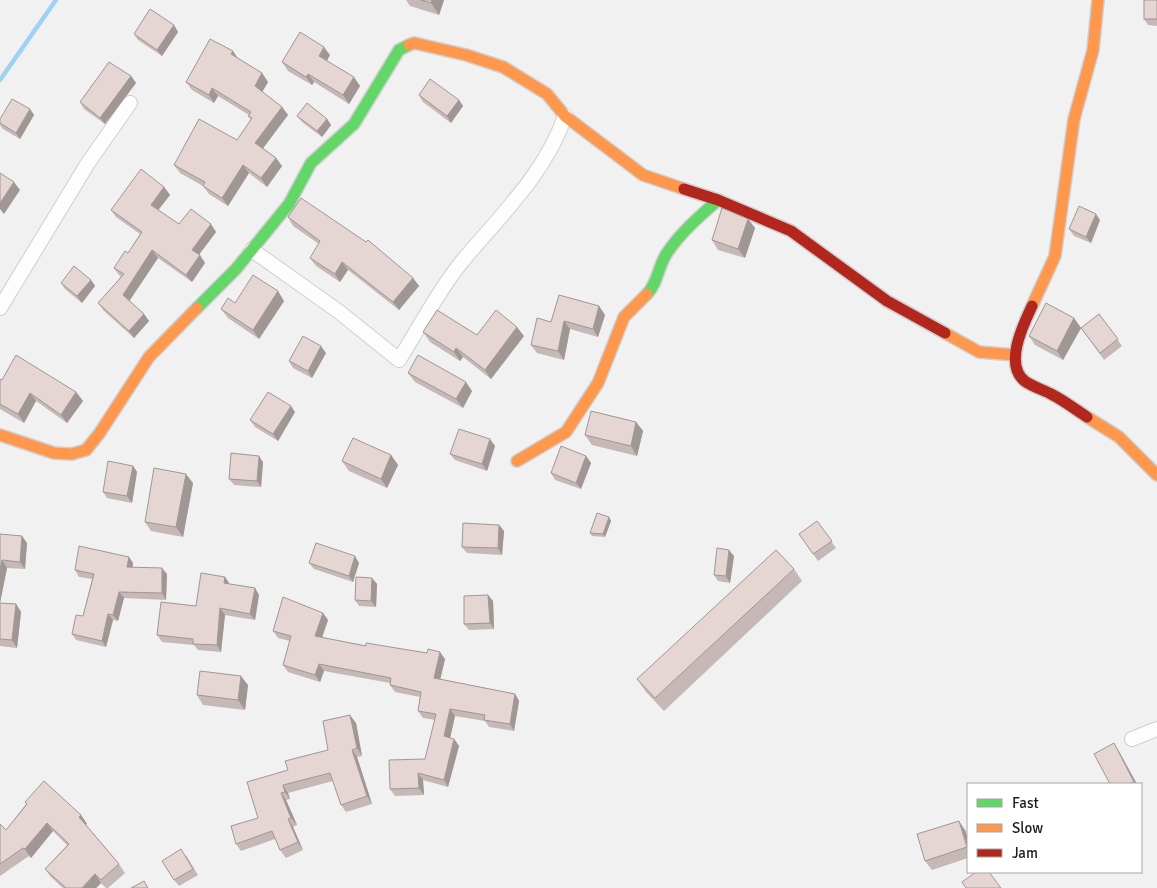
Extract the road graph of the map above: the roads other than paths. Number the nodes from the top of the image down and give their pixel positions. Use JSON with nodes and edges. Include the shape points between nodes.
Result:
{"nodes":[{"id":1,"x":1098,"y":0,"type":"edge"},
{"id":2,"x":130,"y":103,"type":"dead end"},
{"id":3,"x":565,"y":116,"type":"junction"},
{"id":4,"x":718,"y":200,"type":"junction"},
{"id":5,"x":252,"y":250,"type":"junction"},
{"id":6,"x":0,"y":308,"type":"edge"},
{"id":7,"x":1015,"y":355,"type":"junction"},
{"id":8,"x":0,"y":435,"type":"edge"},
{"id":9,"x":517,"y":461,"type":"dead end"},
{"id":10,"x":1157,"y":475,"type":"edge"},
{"id":11,"x":1157,"y":729,"type":"edge"},
{"id":12,"x":1132,"y":739,"type":"dead end"}],
"edges":[{"from":1,"to":7,"type":"street","via":[[1093,50],[1074,119],[1056,256],[1020,332]]},
{"from":2,"to":6,"type":"street","via":[[88,163]]},
{"from":3,"to":4,"type":"street","via":[[644,175]]},
{"from":3,"to":5,"type":"street","via":[[547,94],[504,67],[414,43],[399,50],[354,124],[310,164],[289,204]]},
{"from":3,"to":5,"type":"street","via":[[557,140],[459,266],[399,360],[338,311]]},
{"from":4,"to":7,"type":"street","via":[[791,231],[887,301],[979,352]]},
{"from":4,"to":9,"type":"street","via":[[690,225],[666,254],[653,288],[624,317],[598,383],[566,432]]},
{"from":5,"to":8,"type":"street","via":[[149,357],[86,450],[72,454],[54,453]]},
{"from":7,"to":10,"type":"street","via":[[1025,381],[1119,437]]},
{"from":11,"to":12,"type":"street"}]}
